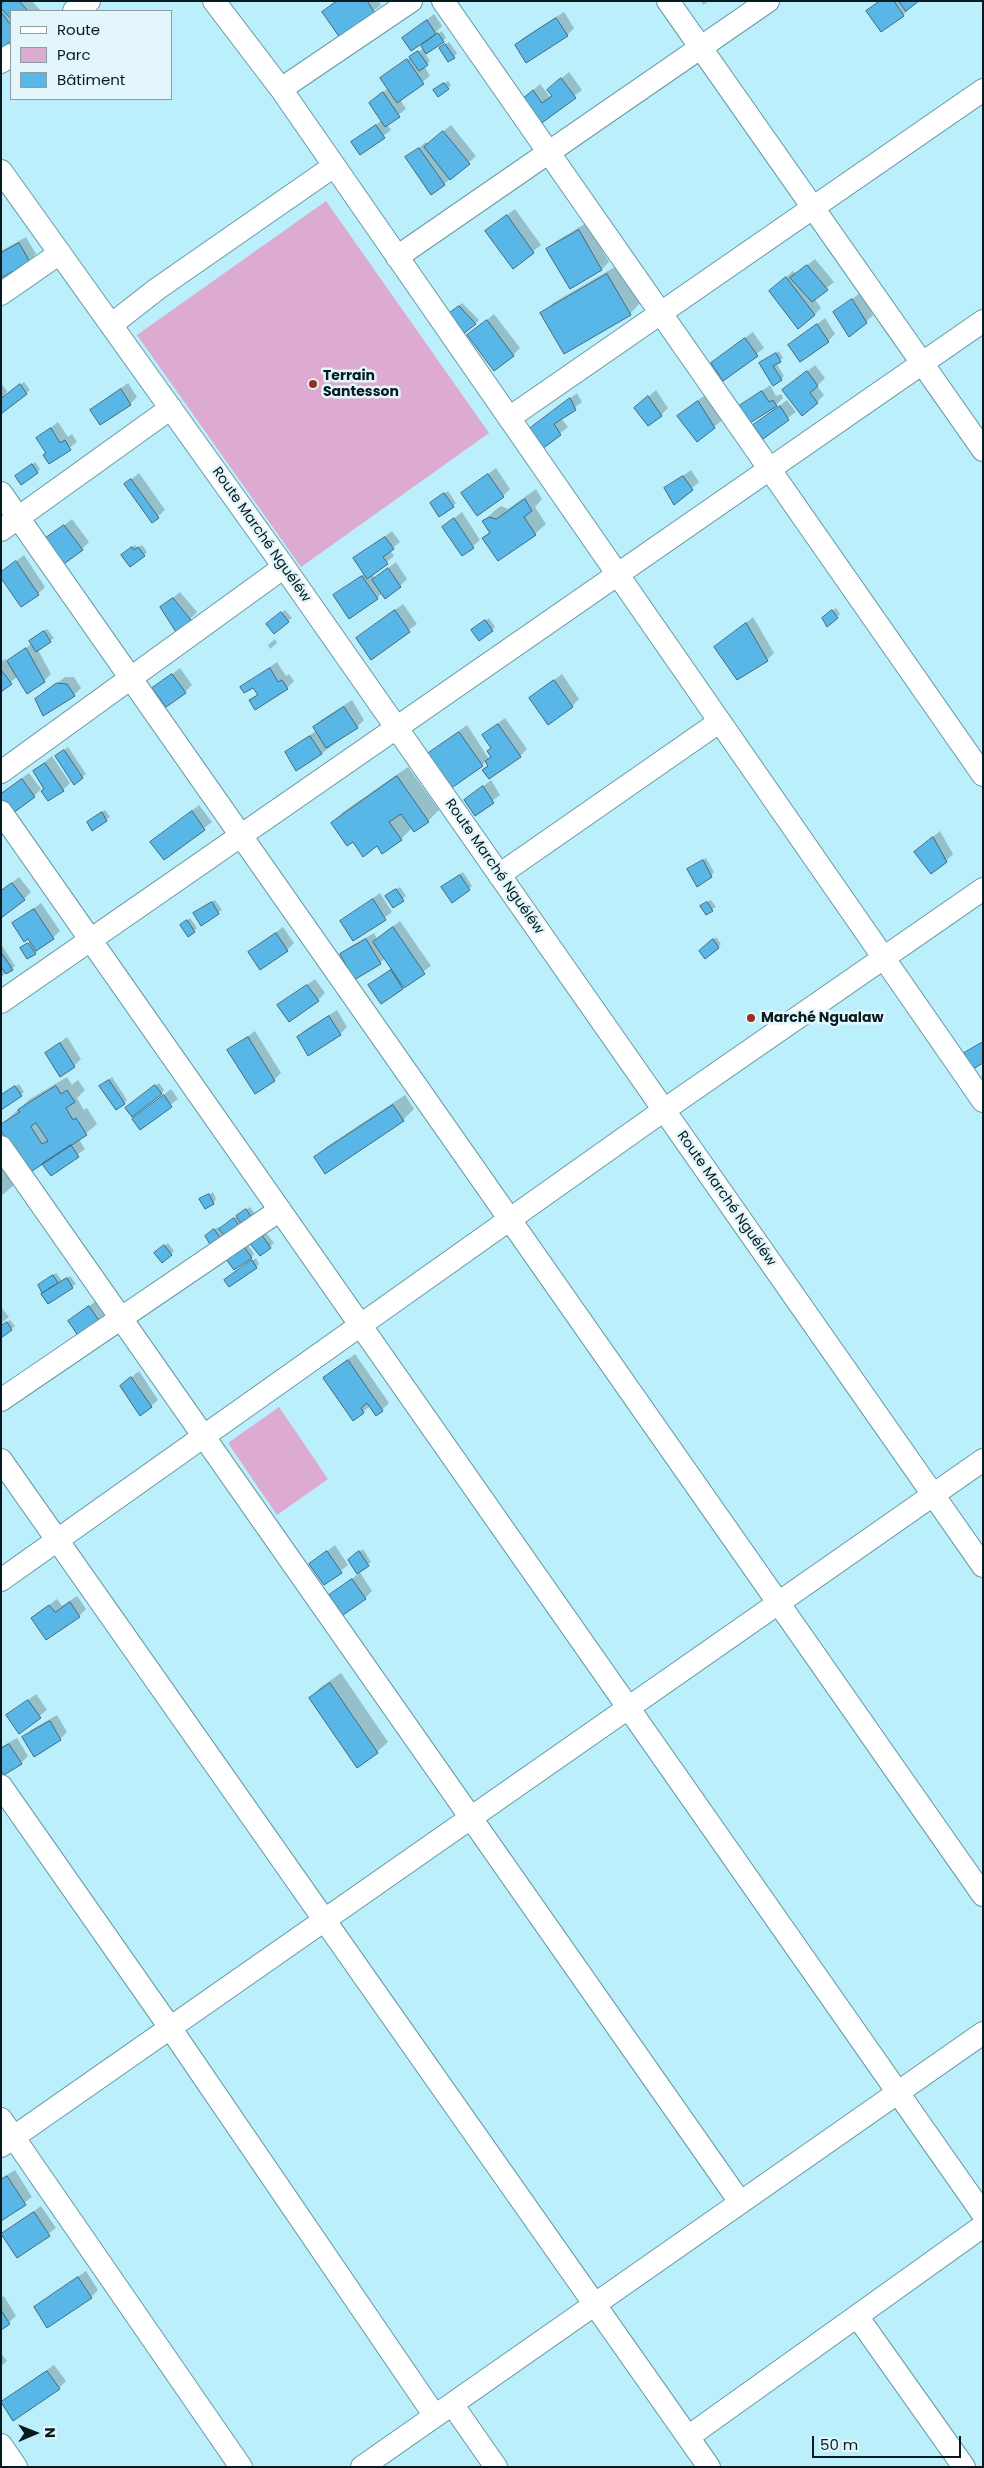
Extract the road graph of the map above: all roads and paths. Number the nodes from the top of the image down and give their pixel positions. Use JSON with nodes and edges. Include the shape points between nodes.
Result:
{"nodes":[{"id":1,"x":89,"y":1,"type":"edge"},
{"id":2,"x":214,"y":1,"type":"edge"},
{"id":3,"x":411,"y":1,"type":"edge"},
{"id":4,"x":443,"y":1,"type":"edge"},
{"id":5,"x":668,"y":1,"type":"edge"},
{"id":6,"x":768,"y":1,"type":"edge"},
{"id":7,"x":76,"y":10,"type":"edge"},
{"id":8,"x":700,"y":48,"type":"junction"},
{"id":9,"x":281,"y":89,"type":"junction"},
{"id":10,"x":983,"y":90,"type":"edge"},
{"id":11,"x":548,"y":153,"type":"junction"},
{"id":12,"x":334,"y":166,"type":"junction"},
{"id":13,"x":1,"y":171,"type":"edge"},
{"id":14,"x":813,"y":208,"type":"junction"},
{"id":15,"x":60,"y":253,"type":"junction"},
{"id":16,"x":397,"y":258,"type":"junction"},
{"id":17,"x":1,"y":294,"type":"edge"},
{"id":18,"x":660,"y":313,"type":"junction"},
{"id":19,"x":983,"y":321,"type":"edge"},
{"id":20,"x":111,"y":324,"type":"junction"},
{"id":21,"x":922,"y":363,"type":"junction"},
{"id":22,"x":171,"y":408,"type":"junction"},
{"id":23,"x":509,"y":418,"type":"junction"},
{"id":24,"x":983,"y":450,"type":"edge"},
{"id":25,"x":769,"y":470,"type":"junction"},
{"id":26,"x":1,"y":493,"type":"edge"},
{"id":27,"x":10,"y":524,"type":"edge"},
{"id":28,"x":284,"y":567,"type":"junction"},
{"id":29,"x":618,"y":575,"type":"junction"},
{"id":30,"x":131,"y":678,"type":"junction"},
{"id":31,"x":720,"y":722,"type":"junction"},
{"id":32,"x":397,"y":728,"type":"junction"},
{"id":33,"x":1,"y":772,"type":"edge"},
{"id":34,"x":983,"y":775,"type":"edge"},
{"id":35,"x":1,"y":812,"type":"edge"},
{"id":36,"x":241,"y":836,"type":"junction"},
{"id":37,"x":500,"y":874,"type":"junction"},
{"id":38,"x":983,"y":889,"type":"edge"},
{"id":39,"x":91,"y":940,"type":"junction"},
{"id":40,"x":884,"y":958,"type":"junction"},
{"id":41,"x":1,"y":1002,"type":"edge"},
{"id":42,"x":983,"y":1101,"type":"edge"},
{"id":43,"x":664,"y":1110,"type":"junction"},
{"id":44,"x":1,"y":1146,"type":"edge"},
{"id":45,"x":280,"y":1210,"type":"junction"},
{"id":46,"x":510,"y":1219,"type":"junction"},
{"id":47,"x":121,"y":1319,"type":"junction"},
{"id":48,"x":361,"y":1325,"type":"junction"},
{"id":49,"x":1,"y":1400,"type":"edge"},
{"id":50,"x":204,"y":1436,"type":"junction"},
{"id":51,"x":1,"y":1460,"type":"edge"},
{"id":52,"x":983,"y":1460,"type":"edge"},
{"id":53,"x":933,"y":1494,"type":"junction"},
{"id":54,"x":58,"y":1540,"type":"junction"},
{"id":55,"x":983,"y":1566,"type":"edge"},
{"id":56,"x":1,"y":1580,"type":"edge"},
{"id":57,"x":778,"y":1603,"type":"junction"},
{"id":58,"x":628,"y":1707,"type":"junction"},
{"id":59,"x":1,"y":1786,"type":"edge"},
{"id":60,"x":471,"y":1818,"type":"junction"},
{"id":61,"x":983,"y":1895,"type":"edge"},
{"id":62,"x":325,"y":1920,"type":"junction"},
{"id":63,"x":171,"y":2029,"type":"junction"},
{"id":64,"x":983,"y":2033,"type":"edge"},
{"id":65,"x":898,"y":2093,"type":"junction"},
{"id":66,"x":5,"y":2134,"type":"edge"},
{"id":67,"x":740,"y":2202,"type":"junction"},
{"id":68,"x":983,"y":2214,"type":"edge"},
{"id":69,"x":983,"y":2226,"type":"edge"},
{"id":70,"x":595,"y":2304,"type":"junction"},
{"id":71,"x":857,"y":2316,"type":"junction"},
{"id":72,"x":443,"y":2410,"type":"junction"},
{"id":73,"x":688,"y":2437,"type":"junction"},
{"id":74,"x":1,"y":2445,"type":"edge"},
{"id":75,"x":16,"y":2467,"type":"edge"},
{"id":76,"x":241,"y":2467,"type":"edge"},
{"id":77,"x":362,"y":2467,"type":"edge"},
{"id":78,"x":496,"y":2467,"type":"edge"},
{"id":79,"x":709,"y":2467,"type":"edge"},
{"id":80,"x":964,"y":2467,"type":"edge"}],
"edges":[{"from":1,"to":7,"type":"street"},
{"from":2,"to":9,"type":"street"},
{"from":3,"to":9,"type":"street"},
{"from":4,"to":11,"type":"street"},
{"from":5,"to":8,"type":"street"},
{"from":6,"to":8,"type":"street"},
{"from":8,"to":11,"type":"street"},
{"from":8,"to":14,"type":"street"},
{"from":9,"to":12,"type":"street"},
{"from":10,"to":14,"type":"street"},
{"from":11,"to":16,"type":"street"},
{"from":11,"to":18,"type":"street"},
{"from":12,"to":16,"type":"street"},
{"from":12,"to":20,"type":"street"},
{"from":13,"to":15,"type":"street","name":"Route Marché Nguéléw"},
{"from":14,"to":18,"type":"street"},
{"from":14,"to":21,"type":"street"},
{"from":15,"to":17,"type":"street"},
{"from":15,"to":20,"type":"street","name":"Route Marché Nguéléw"},
{"from":16,"to":23,"type":"street"},
{"from":18,"to":23,"type":"street"},
{"from":18,"to":25,"type":"street"},
{"from":19,"to":21,"type":"street"},
{"from":20,"to":22,"type":"street","name":"Route Marché Nguéléw"},
{"from":21,"to":24,"type":"street"},
{"from":21,"to":25,"type":"street"},
{"from":22,"to":27,"type":"street"},
{"from":22,"to":28,"type":"street","name":"Route Marché Nguéléw"},
{"from":23,"to":29,"type":"street"},
{"from":25,"to":29,"type":"street"},
{"from":25,"to":34,"type":"street"},
{"from":26,"to":27,"type":"street"},
{"from":27,"to":30,"type":"street"},
{"from":28,"to":30,"type":"street"},
{"from":28,"to":32,"type":"street","name":"Route Marché Nguéléw"},
{"from":29,"to":31,"type":"street"},
{"from":29,"to":32,"type":"street"},
{"from":30,"to":33,"type":"street"},
{"from":30,"to":36,"type":"street"},
{"from":31,"to":37,"type":"street"},
{"from":31,"to":40,"type":"street"},
{"from":32,"to":36,"type":"street"},
{"from":32,"to":37,"type":"street","name":"Route Marché Nguéléw"},
{"from":35,"to":39,"type":"street"},
{"from":36,"to":39,"type":"street"},
{"from":36,"to":46,"type":"street"},
{"from":37,"to":43,"type":"street","name":"Route Marché Nguéléw"},
{"from":38,"to":40,"type":"street"},
{"from":39,"to":41,"type":"street"},
{"from":39,"to":45,"type":"street"},
{"from":40,"to":42,"type":"street"},
{"from":40,"to":43,"type":"street"},
{"from":43,"to":46,"type":"street"},
{"from":43,"to":53,"type":"street","name":"Route Marché Nguéléw"},
{"from":44,"to":47,"type":"street"},
{"from":45,"to":47,"type":"street"},
{"from":45,"to":48,"type":"street"},
{"from":46,"to":48,"type":"street"},
{"from":46,"to":57,"type":"street"},
{"from":47,"to":49,"type":"street"},
{"from":47,"to":50,"type":"street"},
{"from":48,"to":50,"type":"street"},
{"from":48,"to":58,"type":"street"},
{"from":50,"to":54,"type":"street"},
{"from":50,"to":60,"type":"street"},
{"from":51,"to":54,"type":"street"},
{"from":52,"to":53,"type":"street"},
{"from":53,"to":55,"type":"street","name":"Route Marché Nguéléw"},
{"from":53,"to":57,"type":"street"},
{"from":54,"to":56,"type":"street"},
{"from":54,"to":62,"type":"street"},
{"from":57,"to":58,"type":"street"},
{"from":57,"to":61,"type":"street"},
{"from":58,"to":60,"type":"street"},
{"from":58,"to":65,"type":"street"},
{"from":59,"to":63,"type":"street"},
{"from":60,"to":62,"type":"street"},
{"from":60,"to":67,"type":"street"},
{"from":62,"to":63,"type":"street"},
{"from":62,"to":70,"type":"street"},
{"from":63,"to":66,"type":"street"},
{"from":63,"to":72,"type":"street"},
{"from":64,"to":65,"type":"street"},
{"from":65,"to":67,"type":"street"},
{"from":65,"to":68,"type":"street"},
{"from":66,"to":76,"type":"street"},
{"from":67,"to":70,"type":"street"},
{"from":69,"to":71,"type":"street"},
{"from":70,"to":72,"type":"street"},
{"from":70,"to":73,"type":"street"},
{"from":71,"to":73,"type":"street"},
{"from":71,"to":80,"type":"street"},
{"from":72,"to":77,"type":"street"},
{"from":72,"to":78,"type":"street"},
{"from":73,"to":79,"type":"street"},
{"from":74,"to":75,"type":"street"}]}
